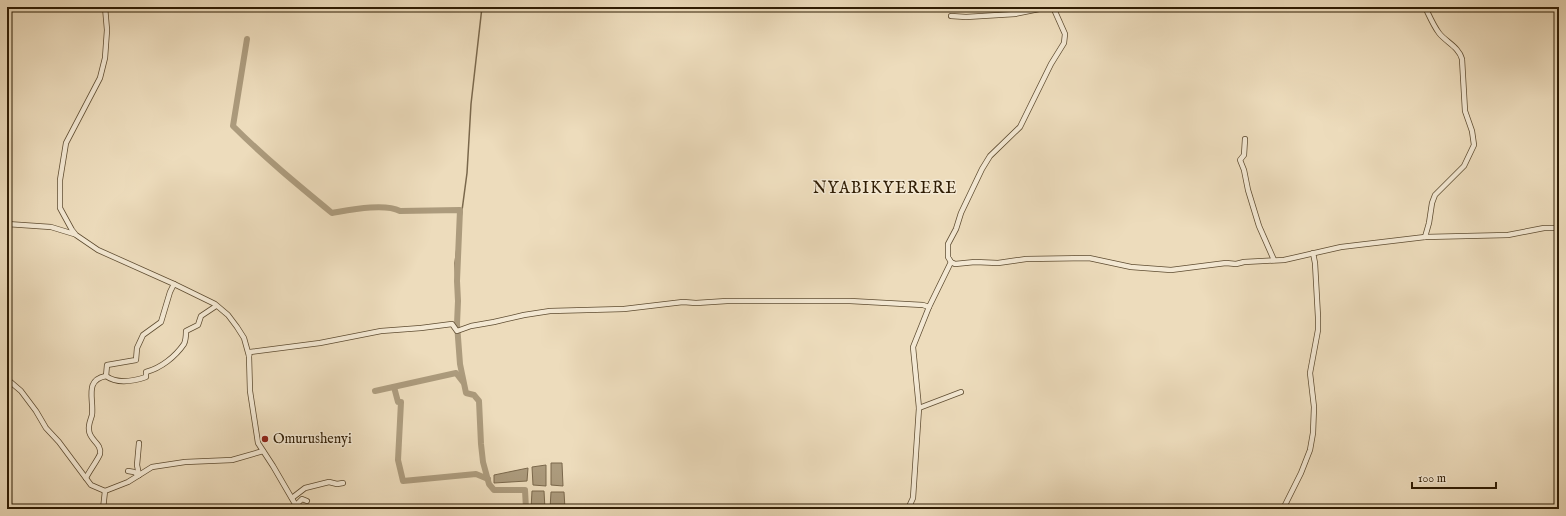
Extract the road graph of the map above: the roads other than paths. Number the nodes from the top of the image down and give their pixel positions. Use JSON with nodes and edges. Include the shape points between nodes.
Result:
{"nodes":[{"id":1,"x":105,"y":7,"type":"edge"},
{"id":2,"x":1049,"y":7,"type":"edge"},
{"id":3,"x":1053,"y":7,"type":"edge"},
{"id":4,"x":1425,"y":7,"type":"edge"},
{"id":5,"x":952,"y":16,"type":"dead end"},
{"id":6,"x":1246,"y":139,"type":"dead end"},
{"id":7,"x":7,"y":224,"type":"edge"},
{"id":8,"x":1559,"y":228,"type":"edge"},
{"id":9,"x":76,"y":235,"type":"junction"},
{"id":10,"x":1425,"y":237,"type":"junction"},
{"id":11,"x":1313,"y":253,"type":"junction"},
{"id":12,"x":1274,"y":260,"type":"junction"},
{"id":13,"x":951,"y":262,"type":"junction"},
{"id":14,"x":174,"y":284,"type":"junction"},
{"id":15,"x":216,"y":306,"type":"junction"},
{"id":16,"x":929,"y":307,"type":"junction"},
{"id":17,"x":249,"y":356,"type":"junction"},
{"id":18,"x":106,"y":376,"type":"junction"},
{"id":19,"x":7,"y":379,"type":"edge"},
{"id":20,"x":961,"y":392,"type":"dead end"},
{"id":21,"x":919,"y":408,"type":"junction"},
{"id":22,"x":139,"y":443,"type":"dead end"},
{"id":23,"x":263,"y":451,"type":"junction"},
{"id":24,"x":128,"y":471,"type":"dead end"},
{"id":25,"x":139,"y":475,"type":"junction"},
{"id":26,"x":86,"y":478,"type":"junction"},
{"id":27,"x":343,"y":483,"type":"dead end"},
{"id":28,"x":105,"y":491,"type":"junction"},
{"id":29,"x":292,"y":498,"type":"junction"},
{"id":30,"x":307,"y":500,"type":"dead end"},
{"id":31,"x":297,"y":507,"type":"edge"},
{"id":32,"x":103,"y":509,"type":"edge"},
{"id":33,"x":908,"y":509,"type":"edge"},
{"id":34,"x":1283,"y":509,"type":"edge"}],
"edges":[{"from":1,"to":9,"type":"street","via":[[106,50],[100,78],[66,144],[60,180],[60,208]]},
{"from":2,"to":5,"type":"street","via":[[1016,14]]},
{"from":3,"to":13,"type":"street","via":[[1065,34],[1064,43],[1020,127],[990,156],[982,169],[948,244],[948,257]]},
{"from":4,"to":10,"type":"street","via":[[1444,40],[1460,53],[1465,111],[1474,140],[1464,166],[1435,195]]},
{"from":6,"to":12,"type":"street","via":[[1244,155],[1240,160],[1259,226]]},
{"from":7,"to":9,"type":"street","via":[[51,227]]},
{"from":8,"to":10,"type":"street","via":[[1508,234]]},
{"from":9,"to":14,"type":"street","via":[[98,250]]},
{"from":10,"to":11,"type":"street"},
{"from":11,"to":12,"type":"street"},
{"from":11,"to":34,"type":"street","via":[[1318,330],[1310,373],[1314,407],[1313,433],[1310,450],[1301,473]]},
{"from":12,"to":13,"type":"street","via":[[1171,270],[1131,267],[1089,258],[955,264]]},
{"from":13,"to":16,"type":"street"},
{"from":14,"to":15,"type":"street"},
{"from":14,"to":18,"type":"street","via":[[161,322],[143,335],[137,348],[136,360],[107,365]]},
{"from":15,"to":17,"type":"street","via":[[228,315],[237,327],[244,338]]},
{"from":15,"to":18,"type":"street","via":[[201,316],[198,325],[186,331],[184,343],[174,355],[157,369],[146,372],[146,377],[138,380],[113,381]]},
{"from":16,"to":17,"type":"street","via":[[850,301],[727,301],[683,302],[624,309],[550,311],[457,331],[452,324],[381,331],[320,343],[264,349],[250,352]]},
{"from":16,"to":21,"type":"street","via":[[913,347]]},
{"from":17,"to":23,"type":"street","via":[[250,391],[256,433]]},
{"from":18,"to":26,"type":"street","via":[[99,378],[91,390],[92,414],[88,429],[100,447],[100,455]]},
{"from":19,"to":26,"type":"street","via":[[21,391],[46,428]]},
{"from":20,"to":21,"type":"street"},
{"from":21,"to":33,"type":"street","via":[[913,498]]},
{"from":22,"to":25,"type":"street"},
{"from":23,"to":25,"type":"street","via":[[232,460],[185,462],[152,467]]},
{"from":23,"to":29,"type":"street"},
{"from":24,"to":25,"type":"street"},
{"from":25,"to":28,"type":"street"},
{"from":26,"to":28,"type":"street","via":[[91,486]]},
{"from":27,"to":29,"type":"street","via":[[328,482],[305,488]]},
{"from":28,"to":32,"type":"street"},
{"from":29,"to":31,"type":"street"},
{"from":30,"to":31,"type":"street","via":[[302,499]]}]}
